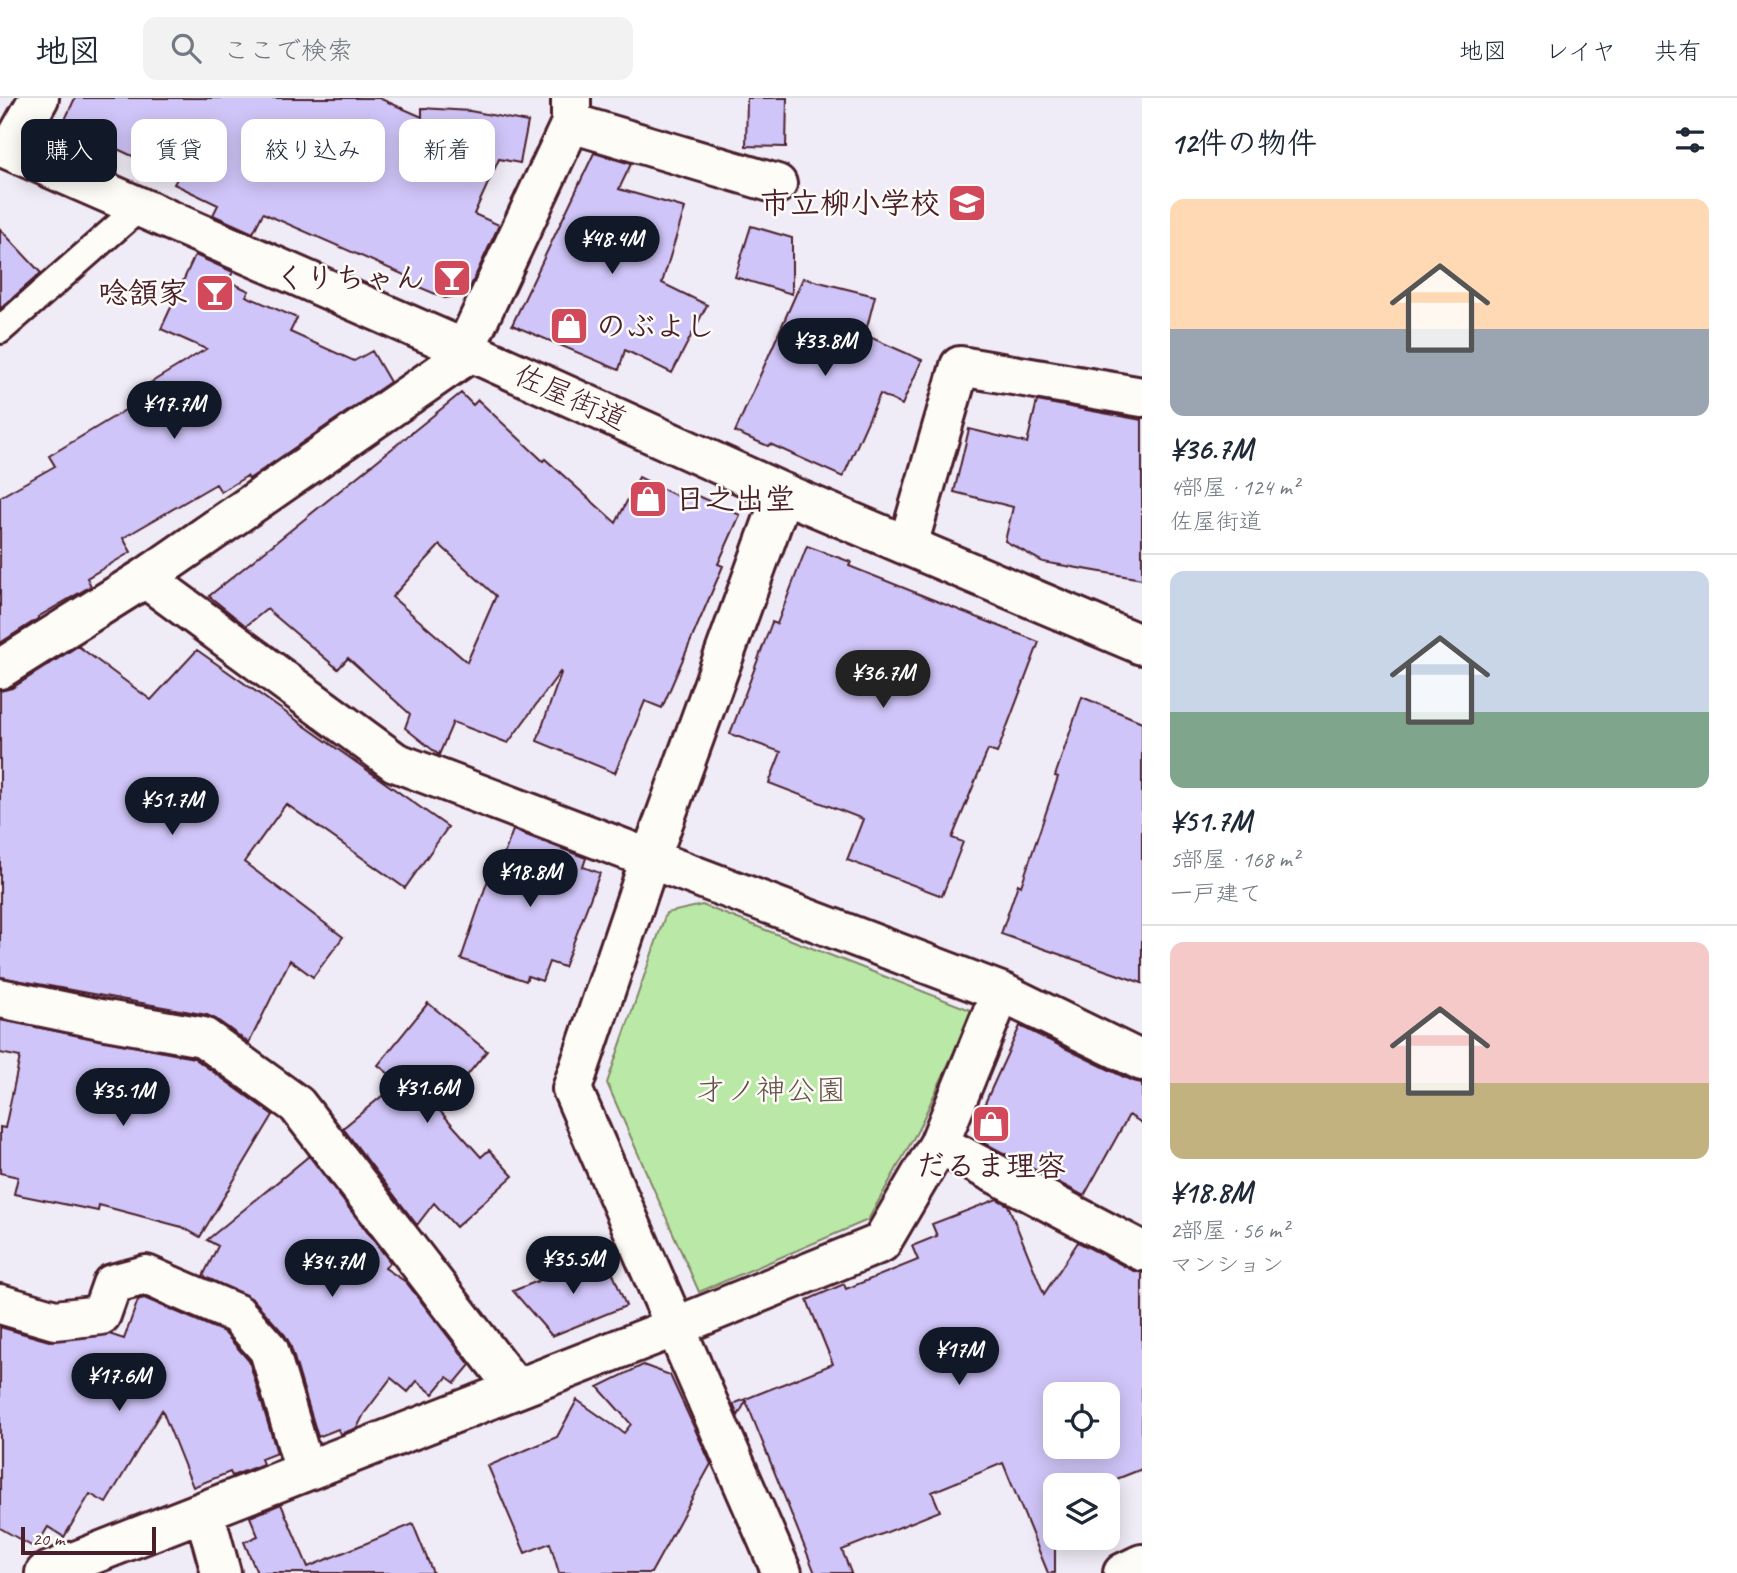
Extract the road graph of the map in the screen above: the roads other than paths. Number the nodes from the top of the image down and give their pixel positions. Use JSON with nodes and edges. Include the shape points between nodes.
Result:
{"nodes":[{"id":1,"x":39,"y":98,"type":"edge"},
{"id":2,"x":571,"y":110,"type":"edge"},
{"id":3,"x":5,"y":148,"type":"edge"},
{"id":4,"x":777,"y":184,"type":"dead end"},
{"id":5,"x":140,"y":207,"type":"junction"},
{"id":6,"x":0,"y":330,"type":"edge"},
{"id":7,"x":468,"y":350,"type":"junction"},
{"id":8,"x":1142,"y":397,"type":"edge"},
{"id":9,"x":783,"y":494,"type":"junction"},
{"id":10,"x":908,"y":545,"type":"junction"},
{"id":11,"x":145,"y":578,"type":"junction"},
{"id":12,"x":1142,"y":645,"type":"edge"},
{"id":13,"x":0,"y":669,"type":"edge"},
{"id":14,"x":650,"y":859,"type":"junction"},
{"id":15,"x":1001,"y":992,"type":"junction"},
{"id":16,"x":0,"y":998,"type":"edge"},
{"id":17,"x":1142,"y":1061,"type":"edge"},
{"id":18,"x":939,"y":1144,"type":"junction"},
{"id":19,"x":1142,"y":1251,"type":"edge"},
{"id":20,"x":0,"y":1304,"type":"edge"},
{"id":21,"x":675,"y":1327,"type":"junction"},
{"id":22,"x":516,"y":1389,"type":"junction"},
{"id":23,"x":305,"y":1471,"type":"junction"},
{"id":24,"x":204,"y":1511,"type":"junction"},
{"id":25,"x":1142,"y":1564,"type":"edge"},
{"id":26,"x":45,"y":1573,"type":"edge"},
{"id":27,"x":221,"y":1573,"type":"edge"},
{"id":28,"x":782,"y":1573,"type":"edge"},
{"id":29,"x":1123,"y":1573,"type":"edge"}],
"edges":[{"from":1,"to":3,"type":"street"},
{"from":2,"to":4,"type":"street"},
{"from":2,"to":7,"type":"street"},
{"from":3,"to":5,"type":"street","name":"佐屋街道"},
{"from":5,"to":6,"type":"lane"},
{"from":5,"to":7,"type":"street","name":"佐屋街道"},
{"from":7,"to":9,"type":"street","name":"佐屋街道"},
{"from":7,"to":11,"type":"street"},
{"from":8,"to":10,"type":"street","via":[[960,366]]},
{"from":9,"to":10,"type":"street","name":"佐屋街道"},
{"from":9,"to":14,"type":"street"},
{"from":10,"to":12,"type":"street","name":"佐屋街道"},
{"from":11,"to":13,"type":"street"},
{"from":11,"to":14,"type":"street","via":[[395,762]]},
{"from":14,"to":15,"type":"street"},
{"from":14,"to":21,"type":"street","via":[[572,1089]]},
{"from":15,"to":17,"type":"street"},
{"from":15,"to":18,"type":"street"},
{"from":16,"to":22,"type":"street","via":[[203,1037],[274,1087],[297,1105]]},
{"from":18,"to":19,"type":"street"},
{"from":18,"to":21,"type":"street","via":[[881,1243]]},
{"from":20,"to":23,"type":"street","via":[[55,1320],[101,1315],[112,1284],[146,1275],[237,1314],[269,1350]]},
{"from":21,"to":22,"type":"street"},
{"from":21,"to":28,"type":"street"},
{"from":22,"to":23,"type":"street"},
{"from":23,"to":24,"type":"street"},
{"from":24,"to":26,"type":"street"},
{"from":24,"to":27,"type":"street"},
{"from":25,"to":29,"type":"street"}]}
